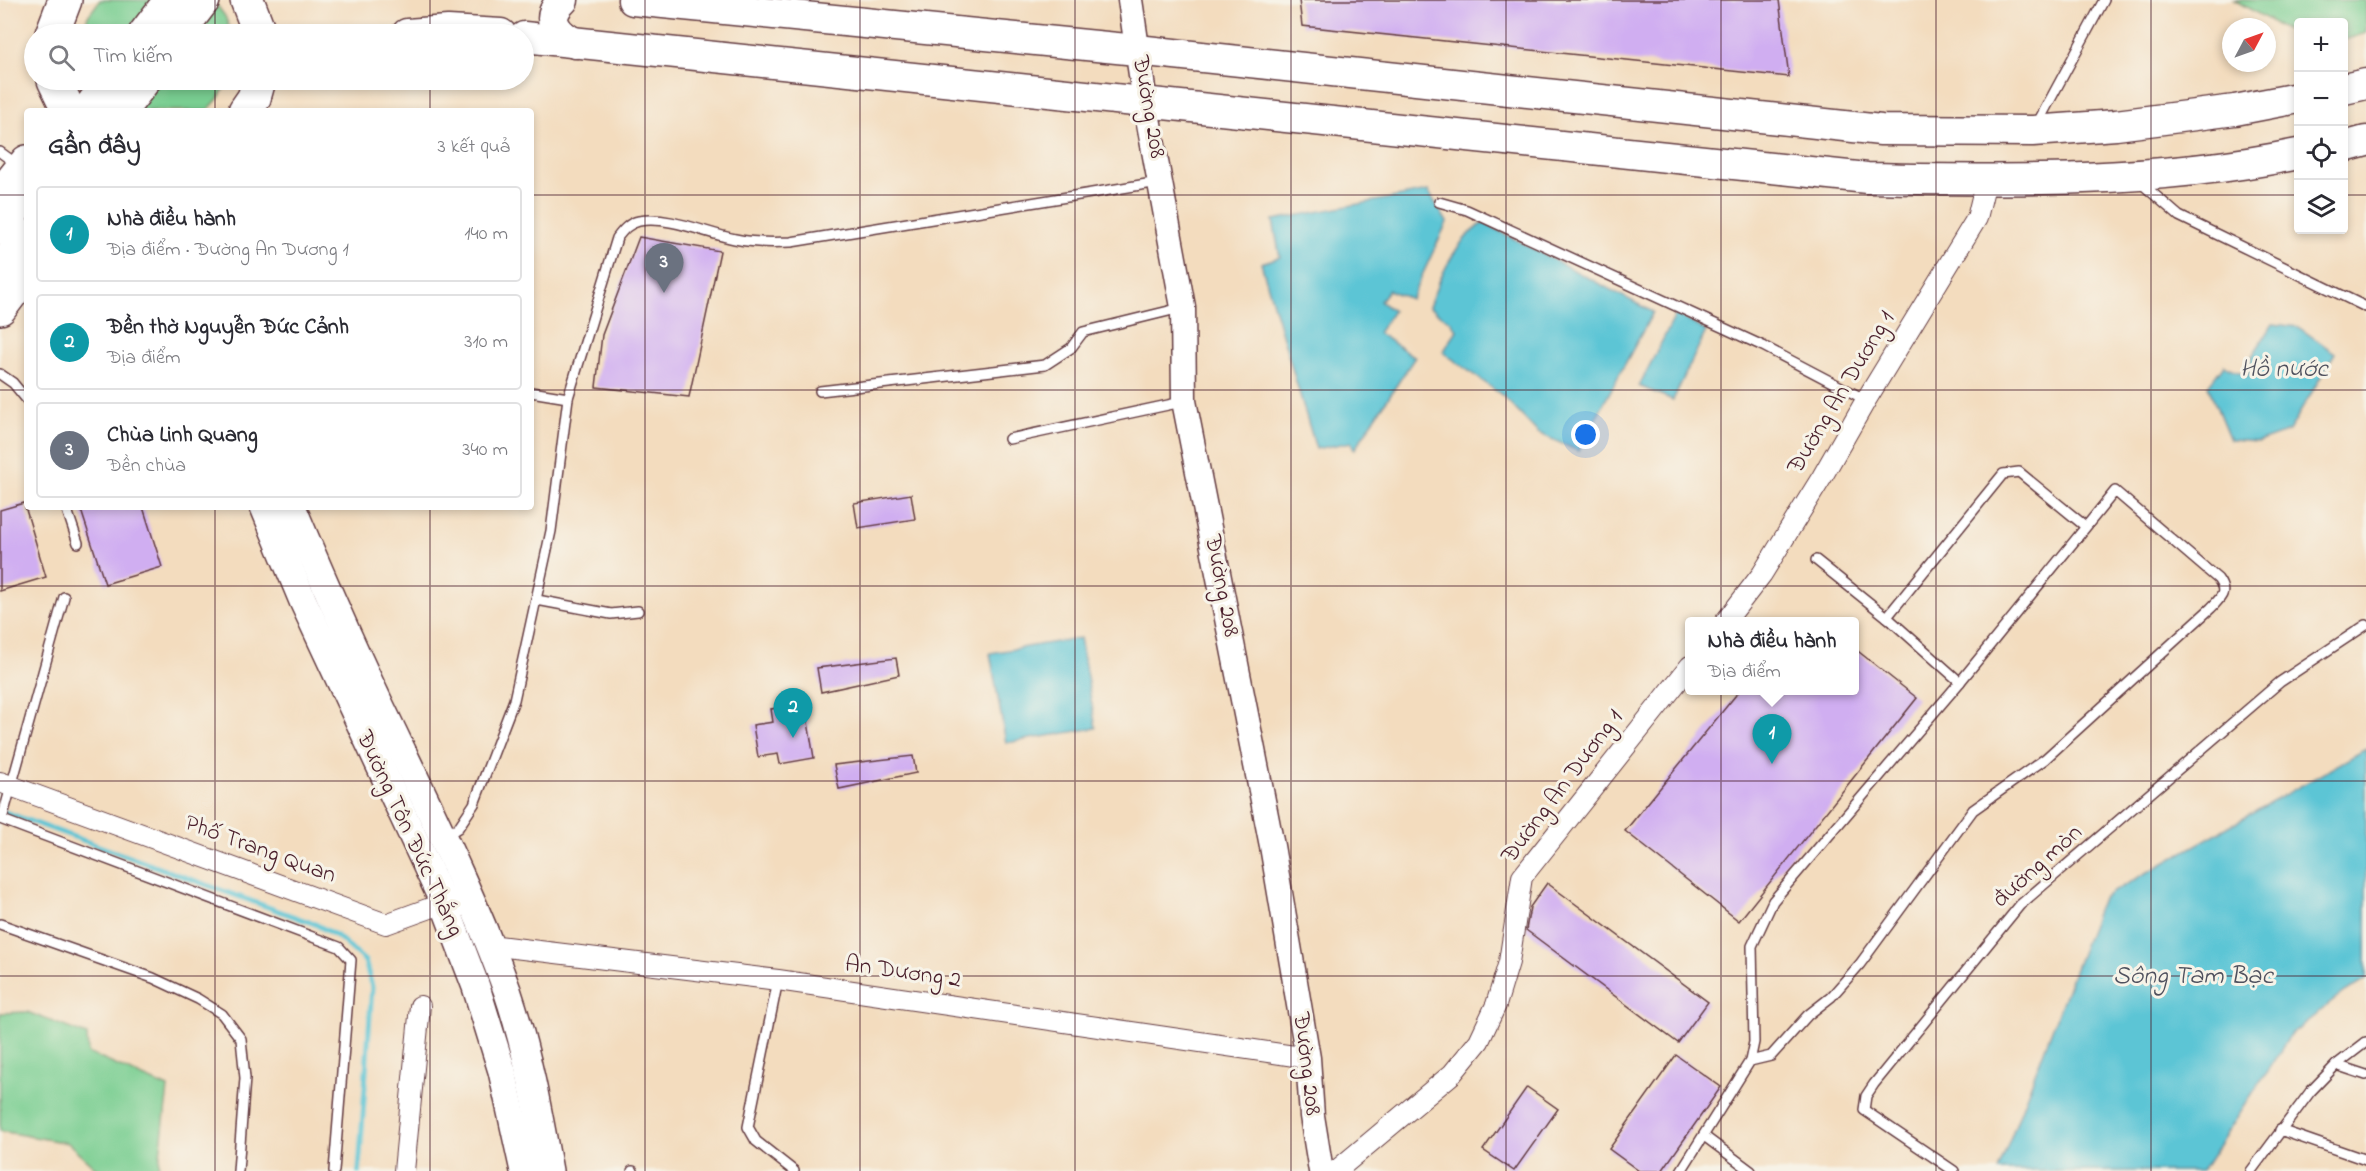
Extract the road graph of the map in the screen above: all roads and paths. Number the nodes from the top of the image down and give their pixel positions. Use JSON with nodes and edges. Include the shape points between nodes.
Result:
{"nodes":[{"id":1,"x":171,"y":0,"type":"edge"},
{"id":2,"x":203,"y":0,"type":"edge"},
{"id":3,"x":563,"y":0,"type":"edge"},
{"id":4,"x":633,"y":0,"type":"edge"},
{"id":5,"x":1130,"y":0,"type":"edge"},
{"id":6,"x":2104,"y":0,"type":"edge"},
{"id":7,"x":153,"y":24,"type":"edge"},
{"id":8,"x":185,"y":24,"type":"edge"},
{"id":9,"x":534,"y":38,"type":"edge"},
{"id":10,"x":575,"y":43,"type":"junction"},
{"id":11,"x":1137,"y":50,"type":"junction"},
{"id":12,"x":2366,"y":84,"type":"edge"},
{"id":13,"x":2348,"y":88,"type":"edge"},
{"id":14,"x":104,"y":90,"type":"edge"},
{"id":15,"x":136,"y":90,"type":"edge"},
{"id":16,"x":1145,"y":102,"type":"junction"},
{"id":17,"x":2294,"y":102,"type":"edge"},
{"id":18,"x":90,"y":108,"type":"edge"},
{"id":19,"x":122,"y":108,"type":"edge"},
{"id":20,"x":2033,"y":131,"type":"junction"},
{"id":21,"x":2366,"y":141,"type":"edge"},
{"id":22,"x":2348,"y":146,"type":"edge"},
{"id":23,"x":2294,"y":154,"type":"edge"},
{"id":24,"x":19,"y":168,"type":"edge"},
{"id":25,"x":2134,"y":176,"type":"junction"},
{"id":26,"x":1986,"y":181,"type":"junction"},
{"id":27,"x":1162,"y":182,"type":"junction"},
{"id":28,"x":0,"y":196,"type":"edge"},
{"id":29,"x":1440,"y":201,"type":"dead end"},
{"id":30,"x":0,"y":228,"type":"edge"},
{"id":31,"x":24,"y":240,"type":"edge"},
{"id":32,"x":0,"y":272,"type":"edge"},
{"id":33,"x":24,"y":276,"type":"edge"},
{"id":34,"x":1183,"y":307,"type":"junction"},
{"id":35,"x":2366,"y":307,"type":"edge"},
{"id":36,"x":0,"y":308,"type":"edge"},
{"id":37,"x":0,"y":374,"type":"edge"},
{"id":38,"x":820,"y":391,"type":"dead end"},
{"id":39,"x":534,"y":392,"type":"edge"},
{"id":40,"x":24,"y":396,"type":"edge"},
{"id":41,"x":568,"y":398,"type":"junction"},
{"id":42,"x":1866,"y":400,"type":"junction"},
{"id":43,"x":1185,"y":401,"type":"junction"},
{"id":44,"x":1009,"y":439,"type":"dead end"},
{"id":45,"x":67,"y":510,"type":"edge"},
{"id":46,"x":265,"y":510,"type":"edge"},
{"id":47,"x":293,"y":510,"type":"edge"},
{"id":48,"x":2085,"y":526,"type":"junction"},
{"id":49,"x":78,"y":543,"type":"dead end"},
{"id":50,"x":1816,"y":560,"type":"dead end"},
{"id":51,"x":64,"y":597,"type":"dead end"},
{"id":52,"x":537,"y":600,"type":"junction"},
{"id":53,"x":638,"y":611,"type":"dead end"},
{"id":54,"x":1728,"y":617,"type":"edge"},
{"id":55,"x":1887,"y":617,"type":"junction"},
{"id":56,"x":2366,"y":625,"type":"edge"},
{"id":57,"x":1685,"y":671,"type":"edge"},
{"id":58,"x":1960,"y":682,"type":"junction"},
{"id":59,"x":7,"y":790,"type":"edge"},
{"id":60,"x":2,"y":818,"type":"edge"},
{"id":61,"x":443,"y":836,"type":"junction"},
{"id":62,"x":444,"y":903,"type":"junction"},
{"id":63,"x":0,"y":924,"type":"edge"},
{"id":64,"x":490,"y":945,"type":"junction"},
{"id":65,"x":778,"y":980,"type":"junction"},
{"id":66,"x":420,"y":1006,"type":"dead end"},
{"id":67,"x":2366,"y":1042,"type":"edge"},
{"id":68,"x":1308,"y":1058,"type":"junction"},
{"id":69,"x":1750,"y":1061,"type":"junction"},
{"id":70,"x":2336,"y":1065,"type":"junction"},
{"id":71,"x":2366,"y":1075,"type":"edge"},
{"id":72,"x":2280,"y":1130,"type":"junction"},
{"id":73,"x":1704,"y":1136,"type":"junction"},
{"id":74,"x":2366,"y":1160,"type":"edge"},
{"id":75,"x":238,"y":1171,"type":"edge"},
{"id":76,"x":334,"y":1171,"type":"edge"},
{"id":77,"x":404,"y":1171,"type":"edge"},
{"id":78,"x":524,"y":1171,"type":"edge"},
{"id":79,"x":549,"y":1171,"type":"edge"},
{"id":80,"x":794,"y":1171,"type":"edge"},
{"id":81,"x":1321,"y":1171,"type":"edge"},
{"id":82,"x":1336,"y":1171,"type":"edge"},
{"id":83,"x":1681,"y":1171,"type":"edge"},
{"id":84,"x":1751,"y":1171,"type":"edge"},
{"id":85,"x":1954,"y":1171,"type":"edge"},
{"id":86,"x":2251,"y":1171,"type":"edge"}],
"edges":[{"from":1,"to":7,"type":"highway"},
{"from":2,"to":8,"type":"highway"},
{"from":3,"to":10,"type":"main road","via":[[552,17],[562,36]]},
{"from":4,"to":11,"type":"main road"},
{"from":5,"to":11,"type":"street","name":"Đường 208"},
{"from":6,"to":20,"type":"lane"},
{"from":9,"to":10,"type":"main road"},
{"from":10,"to":16,"type":"main road"},
{"from":11,"to":16,"type":"street","name":"Đường 208"},
{"from":11,"to":20,"type":"main road","via":[[1881,130]]},
{"from":12,"to":13,"type":"main road"},
{"from":14,"to":18,"type":"highway"},
{"from":15,"to":19,"type":"highway"},
{"from":16,"to":26,"type":"main road","via":[[1867,178]]},
{"from":16,"to":27,"type":"street","name":"Đường 208"},
{"from":17,"to":20,"type":"main road","via":[[2116,125]]},
{"from":21,"to":22,"type":"main road"},
{"from":23,"to":25,"type":"main road"},
{"from":24,"to":28,"type":"highway"},
{"from":24,"to":30,"type":"highway"},
{"from":25,"to":26,"type":"main road"},
{"from":25,"to":35,"type":"lane","via":[[2179,216]]},
{"from":26,"to":42,"type":"street","name":"Đường An Dương 1","via":[[1977,218]]},
{"from":27,"to":34,"type":"street","name":"Đường 208"},
{"from":27,"to":41,"type":"lane","via":[[791,242],[736,239],[657,220],[637,222],[617,238]]},
{"from":29,"to":42,"type":"lane","via":[[1763,346]]},
{"from":31,"to":32,"type":"highway"},
{"from":33,"to":36,"type":"highway"},
{"from":34,"to":38,"type":"lane","via":[[1083,332],[1071,348],[1045,365]]},
{"from":34,"to":43,"type":"street","name":"Đường 208"},
{"from":37,"to":40,"type":"lane"},
{"from":39,"to":41,"type":"lane"},
{"from":41,"to":52,"type":"lane","via":[[551,531]]},
{"from":42,"to":54,"type":"street","name":"Đường An Dương 1","via":[[1762,574]]},
{"from":43,"to":44,"type":"lane"},
{"from":43,"to":68,"type":"street","name":"Đường 208","via":[[1272,846]]},
{"from":45,"to":49,"type":"lane"},
{"from":46,"to":62,"type":"main road","name":"Đường Tôn Đức Thắng","via":[[303,601]]},
{"from":47,"to":61,"type":"main road","name":"Đường Tôn Đức Thắng"},
{"from":48,"to":55,"type":"lane","via":[[2019,472],[2002,474]]},
{"from":48,"to":58,"type":"lane"},
{"from":48,"to":69,"type":"lane","via":[[2115,490],[2218,579],[2224,593],[2080,730],[1973,810],[1860,964],[1831,997],[1808,1015],[1771,1056]]},
{"from":50,"to":55,"type":"lane"},
{"from":51,"to":59,"type":"lane"},
{"from":52,"to":53,"type":"lane","via":[[611,614]]},
{"from":52,"to":61,"type":"lane","via":[[517,691],[492,760],[469,812],[458,828]]},
{"from":55,"to":58,"type":"lane"},
{"from":56,"to":85,"type":"lane","name":"đường mòn","via":[[2280,682],[2020,905],[1874,1084],[1866,1096],[1864,1110]]},
{"from":57,"to":82,"type":"street","name":"Đường An Dương 1","via":[[1522,877],[1509,962],[1496,1005],[1479,1041],[1452,1074]]},
{"from":58,"to":69,"type":"lane","via":[[1773,901],[1761,922],[1752,946],[1754,1042]]},
{"from":59,"to":60,"type":"lane"},
{"from":59,"to":62,"type":"street","name":"Phố Trang Quan","via":[[386,924]]},
{"from":60,"to":76,"type":"lane","via":[[339,947],[351,960]]},
{"from":61,"to":64,"type":"main road","name":"Đường Tôn Đức Thắng"},
{"from":62,"to":64,"type":"street"},
{"from":62,"to":78,"type":"main road","name":"Đường Tôn Đức Thắng","via":[[502,1071]]},
{"from":63,"to":75,"type":"lane","via":[[153,978],[222,1014],[242,1039]]},
{"from":64,"to":65,"type":"street","name":"An Dương 2"},
{"from":64,"to":79,"type":"main road","name":"Đường Tôn Đức Thắng","via":[[532,1077]]},
{"from":65,"to":68,"type":"street","name":"An Dương 2"},
{"from":65,"to":80,"type":"lane","via":[[748,1128],[756,1141]]},
{"from":66,"to":77,"type":"street"},
{"from":67,"to":70,"type":"lane"},
{"from":68,"to":81,"type":"street","name":"Đường 208"},
{"from":69,"to":73,"type":"lane"},
{"from":70,"to":71,"type":"lane"},
{"from":70,"to":72,"type":"lane"},
{"from":72,"to":74,"type":"lane"},
{"from":72,"to":86,"type":"lane"},
{"from":73,"to":83,"type":"lane"},
{"from":73,"to":84,"type":"lane"}]}
